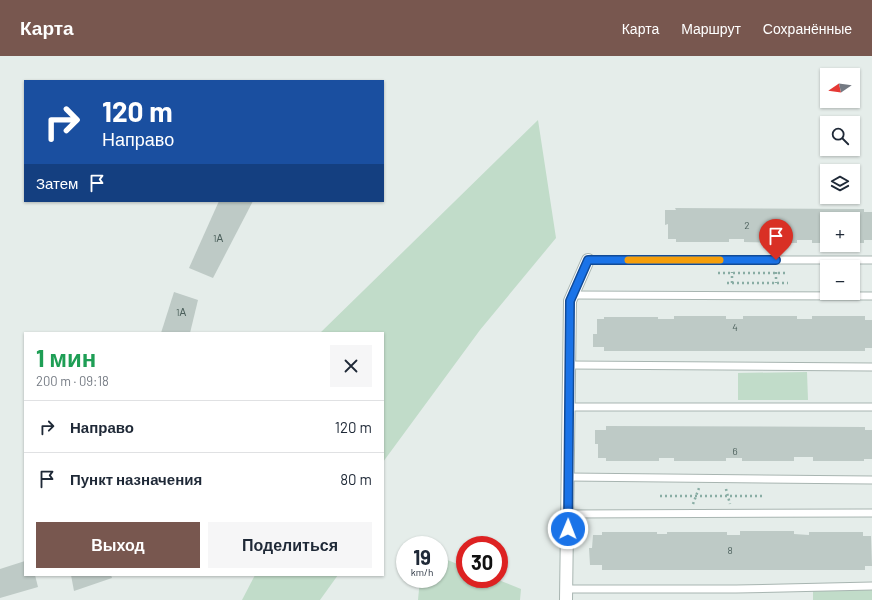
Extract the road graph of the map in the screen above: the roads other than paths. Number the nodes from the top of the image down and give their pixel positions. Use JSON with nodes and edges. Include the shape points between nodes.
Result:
{"nodes":[{"id":1,"x":588,"y":260,"type":"joint"},
{"id":2,"x":872,"y":260,"type":"edge"},
{"id":3,"x":572,"y":296,"type":"junction"},
{"id":4,"x":872,"y":296,"type":"edge"},
{"id":5,"x":569,"y":365,"type":"junction"},
{"id":6,"x":872,"y":368,"type":"edge"},
{"id":7,"x":569,"y":407,"type":"junction"},
{"id":8,"x":872,"y":407,"type":"edge"},
{"id":9,"x":568,"y":477,"type":"junction"},
{"id":10,"x":872,"y":480,"type":"edge"},
{"id":11,"x":872,"y":513,"type":"edge"},
{"id":12,"x":568,"y":514,"type":"junction"},
{"id":13,"x":872,"y":586,"type":"edge"},
{"id":14,"x":566,"y":594,"type":"edge"}],
"edges":[{"from":1,"to":2,"type":"lane"},
{"from":1,"to":3,"type":"street"},
{"from":3,"to":4,"type":"lane"},
{"from":3,"to":5,"type":"street"},
{"from":5,"to":6,"type":"lane"},
{"from":5,"to":7,"type":"street"},
{"from":7,"to":8,"type":"lane"},
{"from":7,"to":9,"type":"street"},
{"from":9,"to":10,"type":"lane"},
{"from":9,"to":12,"type":"street"},
{"from":11,"to":12,"type":"lane"},
{"from":12,"to":14,"type":"street"},
{"from":13,"to":14,"type":"lane"}]}
